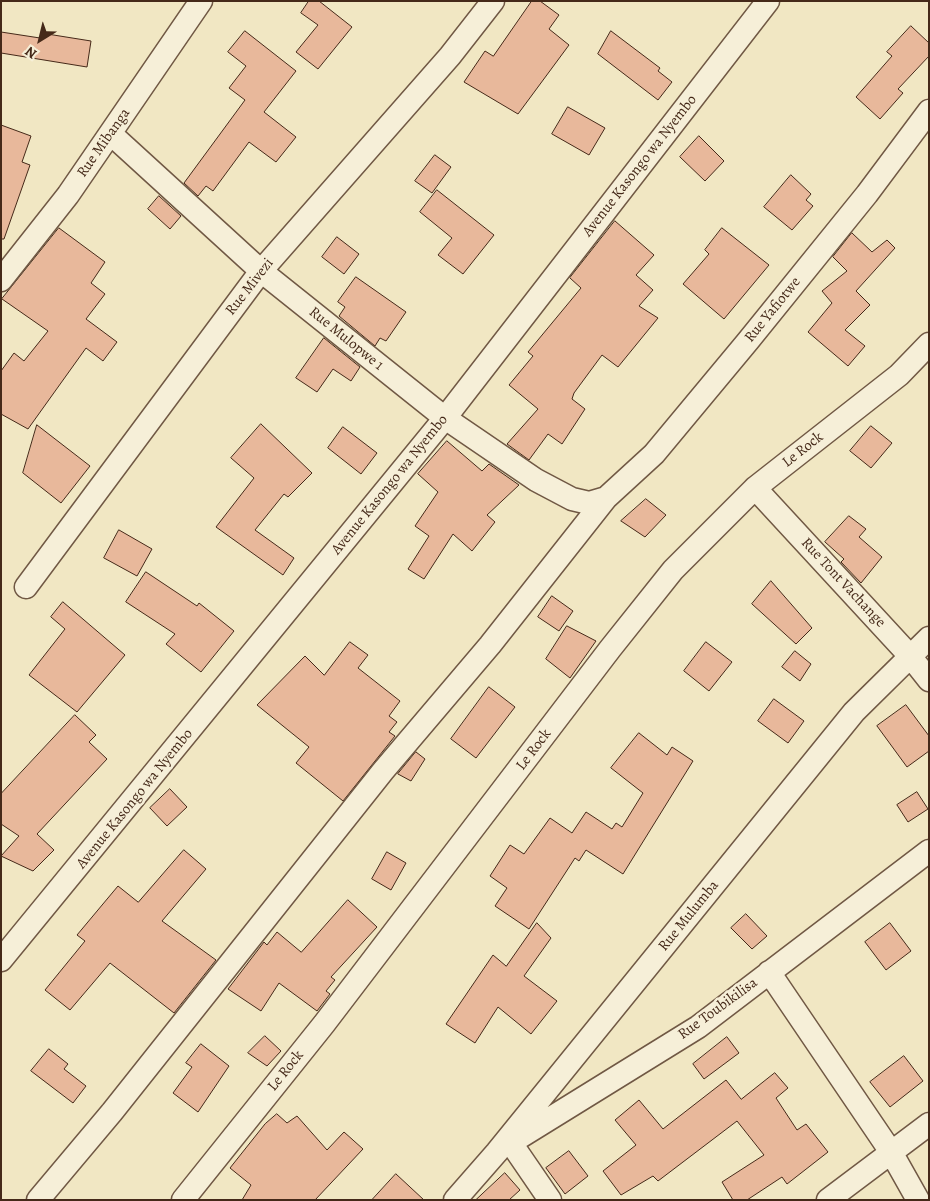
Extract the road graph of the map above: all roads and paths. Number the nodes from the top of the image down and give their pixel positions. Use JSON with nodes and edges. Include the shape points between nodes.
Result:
{"nodes":[{"id":1,"x":201,"y":1,"type":"edge"},
{"id":2,"x":493,"y":1,"type":"edge"},
{"id":3,"x":768,"y":1,"type":"edge"},
{"id":4,"x":929,"y":111,"type":"edge"},
{"id":5,"x":111,"y":134,"type":"junction"},
{"id":6,"x":261,"y":271,"type":"junction"},
{"id":7,"x":1,"y":280,"type":"edge"},
{"id":8,"x":929,"y":344,"type":"edge"},
{"id":9,"x":445,"y":418,"type":"junction"},
{"id":10,"x":755,"y":488,"type":"junction"},
{"id":11,"x":606,"y":498,"type":"junction"},
{"id":12,"x":26,"y":587,"type":"dead end"},
{"id":13,"x":929,"y":638,"type":"edge"},
{"id":14,"x":910,"y":656,"type":"junction"},
{"id":15,"x":929,"y":680,"type":"edge"},
{"id":16,"x":929,"y":851,"type":"edge"},
{"id":17,"x":1,"y":960,"type":"edge"},
{"id":18,"x":769,"y":972,"type":"junction"},
{"id":19,"x":929,"y":1124,"type":"edge"},
{"id":20,"x":504,"y":1148,"type":"junction"},
{"id":21,"x":891,"y":1152,"type":"junction"},
{"id":22,"x":38,"y":1200,"type":"edge"},
{"id":23,"x":183,"y":1200,"type":"edge"},
{"id":24,"x":456,"y":1200,"type":"edge"},
{"id":25,"x":550,"y":1200,"type":"edge"},
{"id":26,"x":828,"y":1200,"type":"edge"},
{"id":27,"x":918,"y":1200,"type":"edge"}],
"edges":[{"from":1,"to":5,"type":"street","name":"Rue Mibanga"},
{"from":2,"to":6,"type":"street","name":"Rue Mivezi","via":[[450,56]]},
{"from":3,"to":9,"type":"street","name":"Avenue Kasongo wa Nyembo"},
{"from":4,"to":11,"type":"street","name":"Rue Yafiotwe","via":[[867,194],[654,454]]},
{"from":5,"to":6,"type":"street","name":"Rue Mulopwe 1"},
{"from":5,"to":7,"type":"street","name":"Rue Mibanga","via":[[68,196]]},
{"from":6,"to":9,"type":"street","name":"Rue Mulopwe 1"},
{"from":6,"to":12,"type":"street","name":"Rue Mivezi"},
{"from":8,"to":10,"type":"street","name":"Le Rock","via":[[899,375]]},
{"from":9,"to":11,"type":"street","name":"Rue Mulopwe 1","via":[[536,480],[572,499],[589,503]]},
{"from":9,"to":17,"type":"street","name":"Avenue Kasongo wa Nyembo"},
{"from":10,"to":14,"type":"street","name":"Rue Tont Vachange"},
{"from":10,"to":23,"type":"street","name":"Le Rock","via":[[673,570],[324,1024]]},
{"from":11,"to":22,"type":"street","name":"Rue Yafiotwe"},
{"from":13,"to":14,"type":"street","name":"Rue Mulumba"},
{"from":14,"to":15,"type":"street","name":"Rue Tont Vachange"},
{"from":14,"to":20,"type":"street","name":"Rue Mulumba","via":[[854,712]]},
{"from":16,"to":18,"type":"street","name":"Rue Toubikilisa"},
{"from":18,"to":20,"type":"street","name":"Rue Toubikilisa","via":[[698,1027]]},
{"from":18,"to":21,"type":"street"},
{"from":19,"to":21,"type":"street"},
{"from":20,"to":24,"type":"street","name":"Rue Mulumba"},
{"from":20,"to":25,"type":"street"},
{"from":21,"to":26,"type":"street"},
{"from":21,"to":27,"type":"street"}]}
